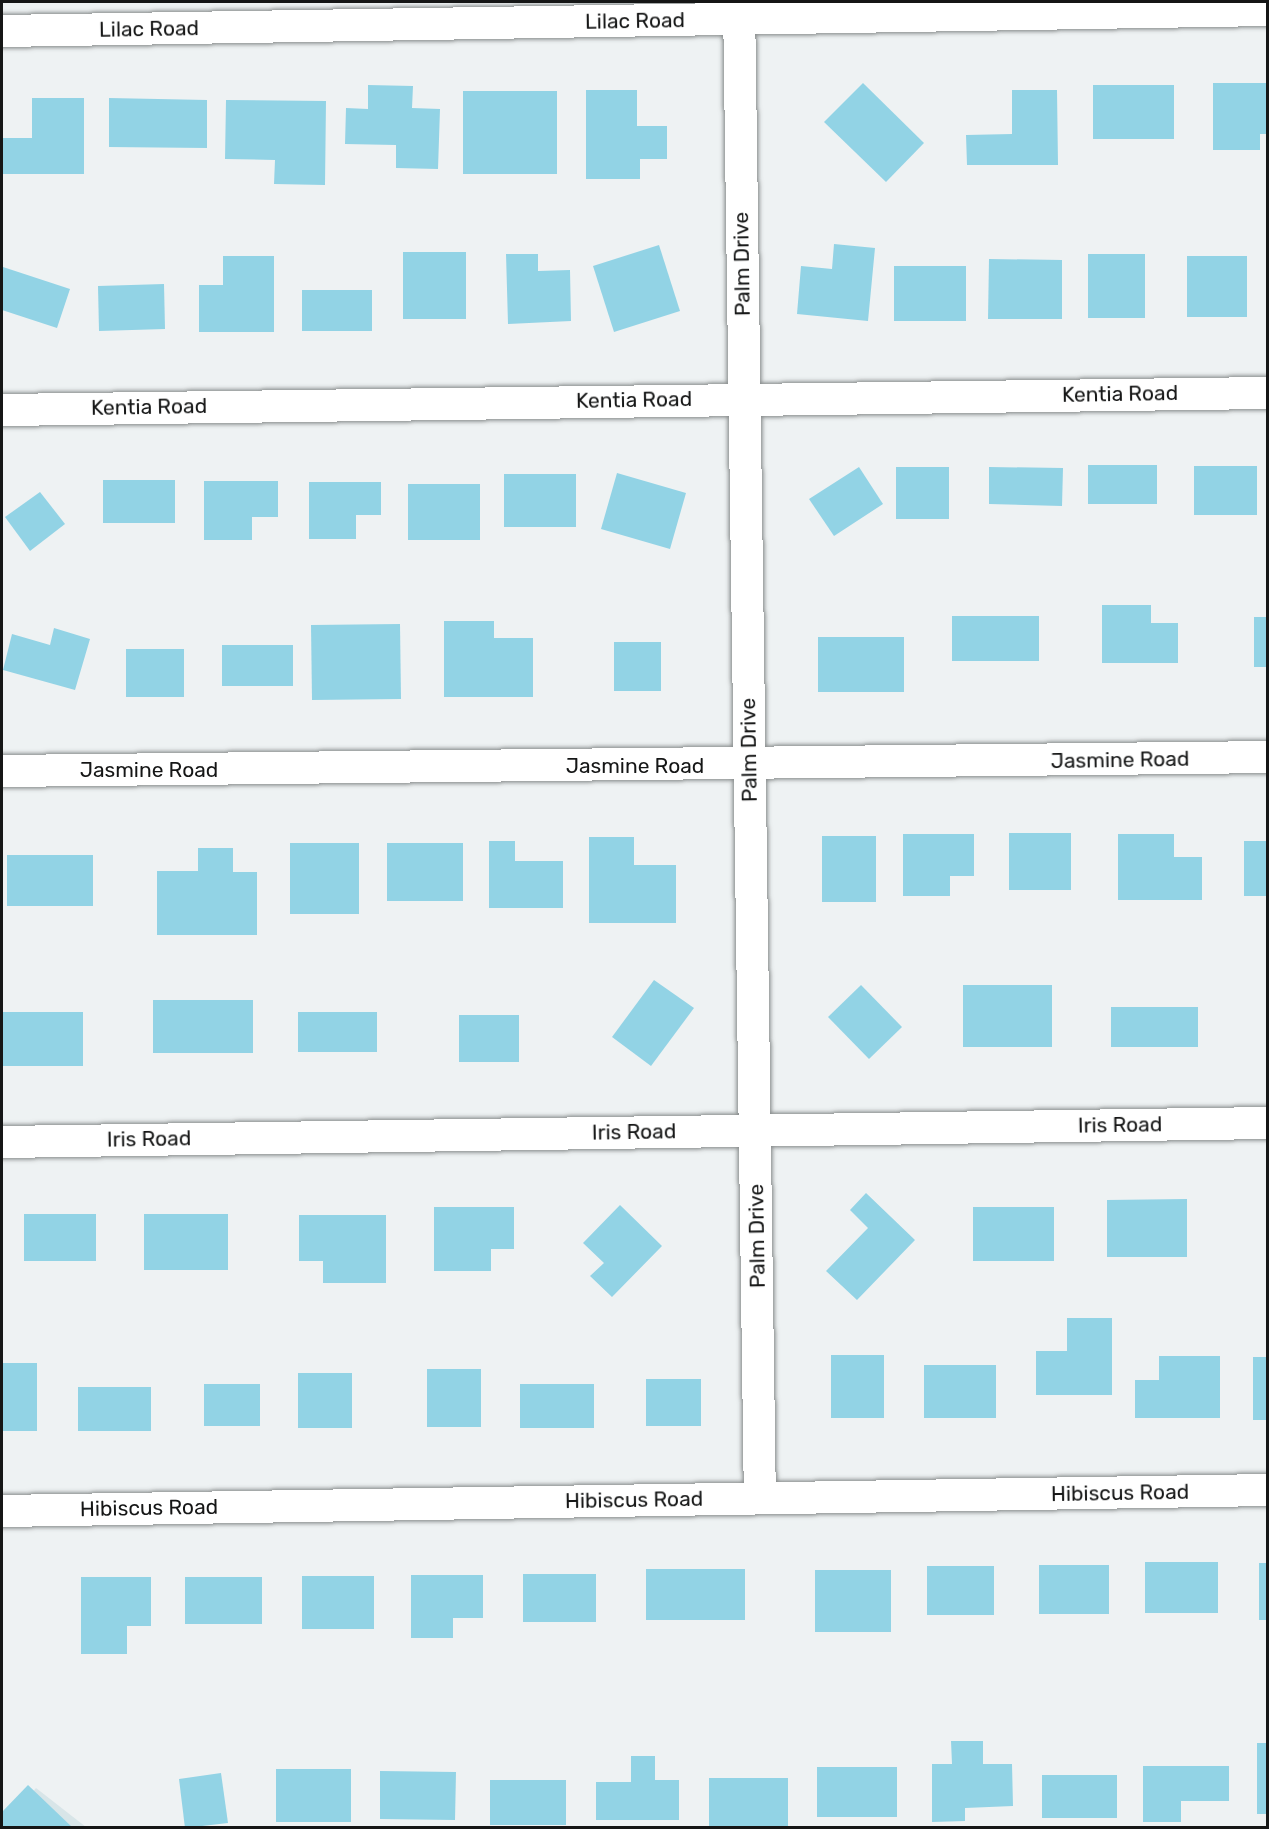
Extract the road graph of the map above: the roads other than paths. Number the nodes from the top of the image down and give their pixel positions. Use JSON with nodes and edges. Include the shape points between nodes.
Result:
{"nodes":[{"id":1,"x":1268,"y":10,"type":"edge"},
{"id":2,"x":740,"y":11,"type":"edge"},
{"id":3,"x":2,"y":31,"type":"edge"},
{"id":4,"x":1268,"y":393,"type":"edge"},
{"id":5,"x":744,"y":398,"type":"junction"},
{"id":6,"x":2,"y":410,"type":"edge"},
{"id":7,"x":1268,"y":758,"type":"edge"},
{"id":8,"x":749,"y":765,"type":"junction"},
{"id":9,"x":2,"y":771,"type":"edge"},
{"id":10,"x":1268,"y":1123,"type":"edge"},
{"id":11,"x":756,"y":1130,"type":"junction"},
{"id":12,"x":2,"y":1142,"type":"edge"},
{"id":13,"x":1268,"y":1490,"type":"edge"},
{"id":14,"x":760,"y":1498,"type":"junction"},
{"id":15,"x":2,"y":1511,"type":"edge"}],
"edges":[{"from":1,"to":2,"type":"street","name":"Lilac Road"},
{"from":2,"to":3,"type":"street","name":"Lilac Road"},
{"from":2,"to":5,"type":"street","name":"Palm Drive"},
{"from":4,"to":5,"type":"street","name":"Kentia Road"},
{"from":5,"to":6,"type":"street","name":"Kentia Road"},
{"from":5,"to":8,"type":"street","name":"Palm Drive"},
{"from":7,"to":8,"type":"street","name":"Jasmine Road"},
{"from":8,"to":9,"type":"street","name":"Jasmine Road"},
{"from":8,"to":11,"type":"street","name":"Palm Drive"},
{"from":10,"to":11,"type":"street","name":"Iris Road"},
{"from":11,"to":12,"type":"street","name":"Iris Road"},
{"from":11,"to":14,"type":"street","name":"Palm Drive"},
{"from":13,"to":14,"type":"street","name":"Hibiscus Road"},
{"from":14,"to":15,"type":"street","name":"Hibiscus Road"}]}
